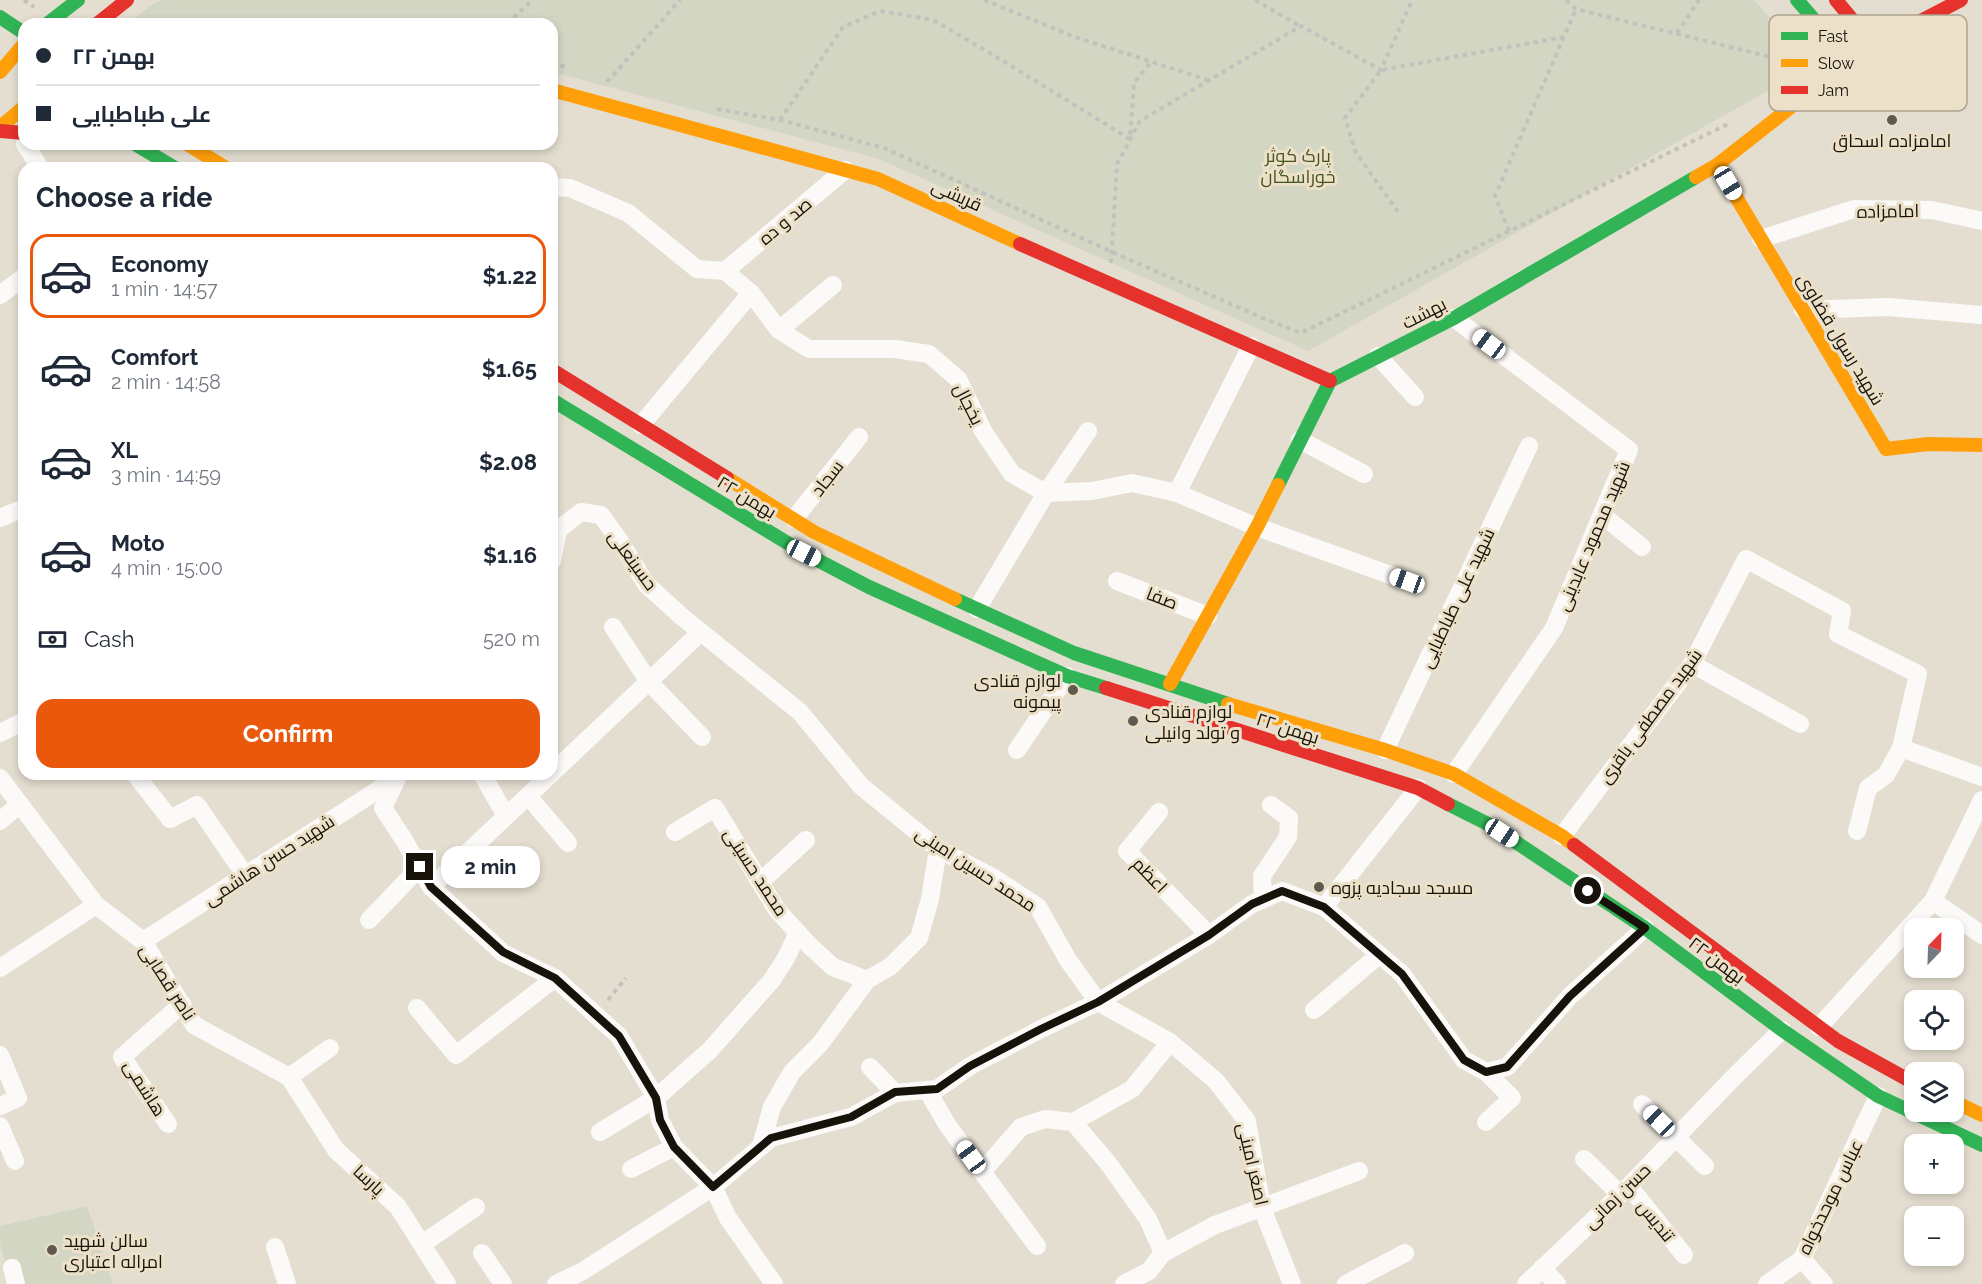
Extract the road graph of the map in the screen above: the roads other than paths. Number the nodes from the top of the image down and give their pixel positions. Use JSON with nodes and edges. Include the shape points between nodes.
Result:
{"nodes":[{"id":1,"x":78,"y":0,"type":"edge"},
{"id":2,"x":127,"y":0,"type":"edge"},
{"id":3,"x":1797,"y":0,"type":"edge"},
{"id":4,"x":1836,"y":0,"type":"edge"},
{"id":5,"x":1961,"y":0,"type":"edge"},
{"id":6,"x":1810,"y":15,"type":"edge"},
{"id":7,"x":1848,"y":15,"type":"edge"},
{"id":8,"x":1932,"y":15,"type":"edge"},
{"id":9,"x":0,"y":17,"type":"edge"},
{"id":10,"x":55,"y":18,"type":"edge"},
{"id":11,"x":104,"y":18,"type":"edge"},
{"id":12,"x":18,"y":29,"type":"edge"},
{"id":13,"x":18,"y":50,"type":"edge"},
{"id":14,"x":2,"y":67,"type":"edge"},
{"id":15,"x":18,"y":73,"type":"edge"},
{"id":16,"x":558,"y":92,"type":"edge"},
{"id":17,"x":1786,"y":111,"type":"edge"},
{"id":18,"x":18,"y":112,"type":"edge"},
{"id":19,"x":0,"y":129,"type":"edge"},
{"id":20,"x":18,"y":136,"type":"edge"},
{"id":21,"x":145,"y":150,"type":"edge"},
{"id":22,"x":197,"y":150,"type":"edge"},
{"id":23,"x":165,"y":162,"type":"edge"},
{"id":24,"x":216,"y":162,"type":"edge"},
{"id":25,"x":1716,"y":165,"type":"junction"},
{"id":26,"x":845,"y":170,"type":"junction"},
{"id":27,"x":558,"y":187,"type":"edge"},
{"id":28,"x":1982,"y":221,"type":"edge"},
{"id":29,"x":1761,"y":239,"type":"junction"},
{"id":30,"x":724,"y":271,"type":"junction"},
{"id":31,"x":18,"y":282,"type":"edge"},
{"id":32,"x":833,"y":285,"type":"dead end"},
{"id":33,"x":751,"y":293,"type":"junction"},
{"id":34,"x":0,"y":295,"type":"edge"},
{"id":35,"x":1803,"y":310,"type":"junction"},
{"id":36,"x":1982,"y":315,"type":"edge"},
{"id":37,"x":1454,"y":318,"type":"junction"},
{"id":38,"x":779,"y":330,"type":"junction"},
{"id":39,"x":1251,"y":346,"type":"junction"},
{"id":40,"x":1378,"y":356,"type":"junction"},
{"id":41,"x":558,"y":374,"type":"edge"},
{"id":42,"x":1330,"y":381,"type":"junction"},
{"id":43,"x":1415,"y":397,"type":"dead end"},
{"id":44,"x":558,"y":404,"type":"edge"},
{"id":45,"x":641,"y":425,"type":"junction"},
{"id":46,"x":1088,"y":430,"type":"dead end"},
{"id":47,"x":859,"y":437,"type":"dead end"},
{"id":48,"x":1300,"y":440,"type":"junction"},
{"id":49,"x":1982,"y":445,"type":"edge"},
{"id":50,"x":1529,"y":446,"type":"dead end"},
{"id":51,"x":1364,"y":474,"type":"dead end"},
{"id":52,"x":1046,"y":492,"type":"junction"},
{"id":53,"x":1177,"y":493,"type":"junction"},
{"id":54,"x":18,"y":510,"type":"edge"},
{"id":55,"x":1602,"y":515,"type":"junction"},
{"id":56,"x":0,"y":518,"type":"edge"},
{"id":57,"x":794,"y":519,"type":"junction"},
{"id":58,"x":1257,"y":527,"type":"junction"},
{"id":59,"x":558,"y":530,"type":"edge"},
{"id":60,"x":1642,"y":547,"type":"dead end"},
{"id":61,"x":1117,"y":581,"type":"dead end"},
{"id":62,"x":1407,"y":581,"type":"dead end"},
{"id":63,"x":939,"y":592,"type":"junction"},
{"id":64,"x":977,"y":609,"type":"junction"},
{"id":65,"x":929,"y":614,"type":"junction"},
{"id":66,"x":1208,"y":616,"type":"junction"},
{"id":67,"x":613,"y":627,"type":"dead end"},
{"id":68,"x":701,"y":632,"type":"junction"},
{"id":69,"x":1692,"y":664,"type":"junction"},
{"id":70,"x":1067,"y":676,"type":"junction"},
{"id":71,"x":649,"y":682,"type":"junction"},
{"id":72,"x":1170,"y":684,"type":"junction"},
{"id":73,"x":18,"y":724,"type":"edge"},
{"id":74,"x":1800,"y":724,"type":"dead end"},
{"id":75,"x":0,"y":733,"type":"edge"},
{"id":76,"x":702,"y":737,"type":"dead end"},
{"id":77,"x":1902,"y":748,"type":"junction"},
{"id":78,"x":1017,"y":750,"type":"dead end"},
{"id":79,"x":1385,"y":750,"type":"junction"},
{"id":80,"x":558,"y":768,"type":"edge"},
{"id":81,"x":1454,"y":774,"type":"junction"},
{"id":82,"x":1982,"y":777,"type":"edge"},
{"id":83,"x":0,"y":778,"type":"edge"},
{"id":84,"x":140,"y":780,"type":"edge"},
{"id":85,"x":392,"y":780,"type":"edge"},
{"id":86,"x":396,"y":780,"type":"edge"},
{"id":87,"x":485,"y":780,"type":"edge"},
{"id":88,"x":545,"y":780,"type":"edge"},
{"id":89,"x":1418,"y":788,"type":"junction"},
{"id":90,"x":528,"y":796,"type":"junction"},
{"id":91,"x":1982,"y":800,"type":"edge"},
{"id":92,"x":20,"y":804,"type":"junction"},
{"id":93,"x":1271,"y":805,"type":"dead end"},
{"id":94,"x":1159,"y":812,"type":"dead end"},
{"id":95,"x":506,"y":816,"type":"junction"},
{"id":96,"x":0,"y":821,"type":"edge"},
{"id":97,"x":1857,"y":831,"type":"dead end"},
{"id":98,"x":675,"y":832,"type":"dead end"},
{"id":99,"x":1562,"y":836,"type":"junction"},
{"id":100,"x":806,"y":840,"type":"dead end"},
{"id":101,"x":568,"y":843,"type":"dead end"},
{"id":102,"x":938,"y":849,"type":"junction"},
{"id":103,"x":420,"y":867,"type":"junction"},
{"id":104,"x":245,"y":875,"type":"junction"},
{"id":105,"x":760,"y":882,"type":"junction"},
{"id":106,"x":431,"y":887,"type":"junction"},
{"id":107,"x":1263,"y":899,"type":"junction"},
{"id":108,"x":1933,"y":901,"type":"junction"},
{"id":109,"x":96,"y":905,"type":"junction"},
{"id":110,"x":1324,"y":907,"type":"junction"},
{"id":111,"x":369,"y":920,"type":"dead end"},
{"id":112,"x":1645,"y":928,"type":"junction"},
{"id":113,"x":798,"y":933,"type":"junction"},
{"id":114,"x":1209,"y":935,"type":"junction"},
{"id":115,"x":1982,"y":935,"type":"edge"},
{"id":116,"x":143,"y":941,"type":"junction"},
{"id":117,"x":1379,"y":955,"type":"junction"},
{"id":118,"x":0,"y":968,"type":"edge"},
{"id":119,"x":555,"y":978,"type":"junction"},
{"id":120,"x":867,"y":980,"type":"junction"},
{"id":121,"x":1098,"y":1002,"type":"junction"},
{"id":122,"x":182,"y":1004,"type":"junction"},
{"id":123,"x":417,"y":1008,"type":"dead end"},
{"id":124,"x":1314,"y":1010,"type":"dead end"},
{"id":125,"x":1819,"y":1027,"type":"junction"},
{"id":126,"x":1782,"y":1030,"type":"junction"},
{"id":127,"x":1170,"y":1042,"type":"junction"},
{"id":128,"x":330,"y":1048,"type":"dead end"},
{"id":129,"x":0,"y":1055,"type":"edge"},
{"id":130,"x":870,"y":1067,"type":"dead end"},
{"id":131,"x":1486,"y":1072,"type":"junction"},
{"id":132,"x":290,"y":1077,"type":"junction"},
{"id":133,"x":1904,"y":1078,"type":"edge"},
{"id":134,"x":927,"y":1090,"type":"junction"},
{"id":135,"x":895,"y":1092,"type":"junction"},
{"id":136,"x":1878,"y":1096,"type":"junction"},
{"id":137,"x":656,"y":1098,"type":"junction"},
{"id":138,"x":1642,"y":1104,"type":"dead end"},
{"id":139,"x":0,"y":1106,"type":"edge"},
{"id":140,"x":1964,"y":1106,"type":"edge"},
{"id":141,"x":1982,"y":1115,"type":"edge"},
{"id":142,"x":1074,"y":1122,"type":"junction"},
{"id":143,"x":1486,"y":1122,"type":"dead end"},
{"id":144,"x":168,"y":1124,"type":"dead end"},
{"id":145,"x":0,"y":1126,"type":"edge"},
{"id":146,"x":600,"y":1132,"type":"dead end"},
{"id":147,"x":1676,"y":1137,"type":"junction"},
{"id":148,"x":1982,"y":1145,"type":"edge"},
{"id":149,"x":761,"y":1146,"type":"junction"},
{"id":150,"x":674,"y":1147,"type":"junction"},
{"id":151,"x":1584,"y":1159,"type":"dead end"},
{"id":152,"x":15,"y":1161,"type":"dead end"},
{"id":153,"x":1705,"y":1166,"type":"dead end"},
{"id":154,"x":631,"y":1169,"type":"dead end"},
{"id":155,"x":1359,"y":1171,"type":"dead end"},
{"id":156,"x":982,"y":1172,"type":"junction"},
{"id":157,"x":713,"y":1187,"type":"junction"},
{"id":158,"x":1624,"y":1190,"type":"junction"},
{"id":159,"x":476,"y":1207,"type":"dead end"},
{"id":160,"x":1262,"y":1208,"type":"junction"},
{"id":161,"x":422,"y":1244,"type":"junction"},
{"id":162,"x":1037,"y":1246,"type":"dead end"},
{"id":163,"x":275,"y":1247,"type":"dead end"},
{"id":164,"x":482,"y":1253,"type":"dead end"},
{"id":165,"x":1163,"y":1253,"type":"junction"},
{"id":166,"x":1405,"y":1253,"type":"dead end"},
{"id":167,"x":1684,"y":1255,"type":"dead end"},
{"id":168,"x":1803,"y":1259,"type":"junction"},
{"id":169,"x":1542,"y":1268,"type":"junction"},
{"id":170,"x":585,"y":1278,"type":"edge"},
{"id":171,"x":1291,"y":1283,"type":"edge"},
{"id":172,"x":287,"y":1284,"type":"edge"},
{"id":173,"x":447,"y":1284,"type":"edge"},
{"id":174,"x":503,"y":1284,"type":"edge"},
{"id":175,"x":556,"y":1284,"type":"edge"},
{"id":176,"x":774,"y":1284,"type":"edge"},
{"id":177,"x":1124,"y":1284,"type":"edge"},
{"id":178,"x":1346,"y":1284,"type":"edge"},
{"id":179,"x":1526,"y":1284,"type":"edge"},
{"id":180,"x":1557,"y":1284,"type":"edge"},
{"id":181,"x":1767,"y":1284,"type":"edge"},
{"id":182,"x":1824,"y":1284,"type":"edge"}],
"edges":[{"from":1,"to":10,"type":"main road"},
{"from":2,"to":11,"type":"main road"},
{"from":3,"to":6,"type":"main road"},
{"from":4,"to":7,"type":"main road"},
{"from":5,"to":8,"type":"main road"},
{"from":9,"to":12,"type":"main road"},
{"from":13,"to":14,"type":"main road"},
{"from":14,"to":15,"type":"main road"},
{"from":16,"to":26,"type":"main road","name":"قریشی"},
{"from":17,"to":25,"type":"main road","name":"بهشت"},
{"from":18,"to":19,"type":"main road"},
{"from":19,"to":20,"type":"main road"},
{"from":21,"to":23,"type":"main road"},
{"from":22,"to":24,"type":"main road"},
{"from":25,"to":29,"type":"main road","name":"شهید رسول قضاوی"},
{"from":25,"to":37,"type":"main road","name":"بهشت"},
{"from":26,"to":30,"type":"street","name":"صد و ده"},
{"from":26,"to":39,"type":"main road","name":"قریشی","via":[[878,179]]},
{"from":27,"to":30,"type":"street","via":[[570,188],[628,213],[697,269]]},
{"from":28,"to":29,"type":"street","name":"امامزاده","via":[[1932,210],[1854,209]]},
{"from":29,"to":35,"type":"main road","name":"شهید رسول قضاوی"},
{"from":30,"to":33,"type":"street","name":"یخچال"},
{"from":31,"to":34,"type":"street"},
{"from":32,"to":38,"type":"street"},
{"from":33,"to":38,"type":"street","name":"یخچال"},
{"from":33,"to":45,"type":"street"},
{"from":35,"to":36,"type":"street","via":[[1888,307]]},
{"from":35,"to":49,"type":"main road","name":"شهید رسول قضاوی","via":[[1886,449],[1928,444]]},
{"from":37,"to":40,"type":"main road","name":"بهشت"},
{"from":37,"to":55,"type":"street","name":"شهید محمود عابدینی","via":[[1629,450]]},
{"from":38,"to":52,"type":"street","name":"یخچال","via":[[809,349],[895,349],[929,354],[958,379],[983,431],[1012,474]]},
{"from":39,"to":42,"type":"main road","name":"قریشی"},
{"from":39,"to":53,"type":"street"},
{"from":40,"to":42,"type":"main road","name":"بهشت"},
{"from":40,"to":43,"type":"street"},
{"from":41,"to":45,"type":"main road","name":"۲۲ بهمن"},
{"from":42,"to":48,"type":"main road"},
{"from":44,"to":65,"type":"main road","name":"۲۲ بهمن","via":[[804,553]]},
{"from":45,"to":57,"type":"main road","name":"۲۲ بهمن"},
{"from":46,"to":52,"type":"street"},
{"from":47,"to":57,"type":"street","name":"سجاد"},
{"from":48,"to":51,"type":"street"},
{"from":48,"to":58,"type":"main road"},
{"from":50,"to":79,"type":"street","name":"شهید علی طباطبایی"},
{"from":52,"to":53,"type":"street","name":"یخچال","via":[[1092,491],[1132,483]]},
{"from":52,"to":64,"type":"street"},
{"from":53,"to":58,"type":"street","name":"یخچال"},
{"from":54,"to":56,"type":"street"},
{"from":55,"to":60,"type":"street"},
{"from":55,"to":81,"type":"street","name":"شهید محمود عابدینی","via":[[1554,628]]},
{"from":57,"to":63,"type":"main road","name":"۲۲ بهمن"},
{"from":58,"to":62,"type":"street","name":"یخچال"},
{"from":58,"to":66,"type":"main road"},
{"from":59,"to":68,"type":"street","name":"حسینعلی","via":[[581,512],[601,515],[646,584]]},
{"from":61,"to":66,"type":"street","name":"صفا"},
{"from":63,"to":64,"type":"main road","name":"۲۲ بهمن"},
{"from":63,"to":65,"type":"main road"},
{"from":64,"to":72,"type":"main road","name":"۲۲ بهمن","via":[[1074,653]]},
{"from":65,"to":70,"type":"main road","name":"۲۲ بهمن"},
{"from":66,"to":72,"type":"main road"},
{"from":67,"to":71,"type":"street"},
{"from":68,"to":71,"type":"street"},
{"from":68,"to":102,"type":"street","name":"محمد حسین امینی","via":[[800,712],[861,786]]},
{"from":69,"to":74,"type":"street"},
{"from":69,"to":77,"type":"street","name":"شهید مصطفی باقری","via":[[1746,559],[1842,611],[1838,634],[1918,674]]},
{"from":69,"to":99,"type":"street","name":"شهید مصطفی باقری"},
{"from":70,"to":78,"type":"street"},
{"from":70,"to":89,"type":"main road","name":"۲۲ بهمن"},
{"from":71,"to":76,"type":"street"},
{"from":71,"to":80,"type":"street"},
{"from":72,"to":79,"type":"main road","name":"۲۲ بهمن"},
{"from":73,"to":75,"type":"street"},
{"from":77,"to":82,"type":"street"},
{"from":77,"to":97,"type":"street","name":"شهید مصطفی باقری","via":[[1886,775],[1868,788]]},
{"from":79,"to":81,"type":"main road","name":"۲۲ بهمن"},
{"from":81,"to":99,"type":"main road","name":"۲۲ بهمن"},
{"from":83,"to":92,"type":"street","name":"ناصر قصابی"},
{"from":84,"to":104,"type":"street","via":[[170,819],[197,805]]},
{"from":85,"to":104,"type":"street","name":"شهید حسن هاشمی"},
{"from":86,"to":103,"type":"street","via":[[383,808]]},
{"from":87,"to":95,"type":"street"},
{"from":88,"to":90,"type":"street"},
{"from":89,"to":110,"type":"street"},
{"from":89,"to":112,"type":"main road","name":"۲۲ بهمن","via":[[1490,825]]},
{"from":90,"to":95,"type":"street"},
{"from":90,"to":101,"type":"street"},
{"from":91,"to":108,"type":"street"},
{"from":92,"to":96,"type":"street"},
{"from":92,"to":109,"type":"street","name":"ناصر قصابی"},
{"from":93,"to":107,"type":"street","via":[[1289,818],[1288,837],[1262,876]]},
{"from":94,"to":114,"type":"street","name":"اعظم","via":[[1127,851]]},
{"from":95,"to":106,"type":"street"},
{"from":98,"to":105,"type":"street","name":"محمد حسینی","via":[[716,808]]},
{"from":99,"to":125,"type":"main road","name":"۲۲ بهمن"},
{"from":100,"to":105,"type":"street"},
{"from":102,"to":120,"type":"street","via":[[919,938],[891,966]]},
{"from":102,"to":121,"type":"street","name":"محمد حسین امینی","via":[[1038,906],[1068,960]]},
{"from":103,"to":106,"type":"street"},
{"from":103,"to":111,"type":"street"},
{"from":104,"to":116,"type":"street","name":"شهید حسن هاشمی"},
{"from":105,"to":113,"type":"street","name":"محمد حسینی","via":[[777,910]]},
{"from":106,"to":119,"type":"street","via":[[503,952]]},
{"from":107,"to":110,"type":"street","via":[[1282,891]]},
{"from":107,"to":114,"type":"street"},
{"from":108,"to":115,"type":"street"},
{"from":108,"to":125,"type":"street"},
{"from":109,"to":116,"type":"street","name":"ناصر قصابی"},
{"from":109,"to":118,"type":"street"},
{"from":110,"to":117,"type":"street"},
{"from":112,"to":126,"type":"main road","name":"۲۲ بهمن"},
{"from":112,"to":131,"type":"street","via":[[1570,996],[1507,1067]]},
{"from":113,"to":120,"type":"street","name":"محمد حسینی","via":[[833,967]]},
{"from":113,"to":137,"type":"street","via":[[771,980],[710,1050]]},
{"from":114,"to":121,"type":"street"},
{"from":116,"to":122,"type":"street","name":"ناصر قصابی"},
{"from":117,"to":124,"type":"street"},
{"from":117,"to":131,"type":"street","via":[[1402,974],[1464,1060]]},
{"from":119,"to":123,"type":"street","via":[[456,1055]]},
{"from":119,"to":137,"type":"street","via":[[619,1036]]},
{"from":120,"to":149,"type":"street","via":[[820,1044],[792,1072],[772,1107]]},
{"from":121,"to":127,"type":"street","name":"اصغر امینی"},
{"from":121,"to":134,"type":"street","via":[[970,1066],[937,1089]]},
{"from":122,"to":132,"type":"street","name":"ناصر قصابی","via":[[194,1025]]},
{"from":122,"to":144,"type":"street","name":"هاشمی","via":[[122,1057]]},
{"from":125,"to":133,"type":"main road","name":"۲۲ بهمن"},
{"from":126,"to":136,"type":"main road","name":"۲۲ بهمن"},
{"from":126,"to":147,"type":"street","name":"حسن زمانی"},
{"from":127,"to":142,"type":"street","via":[[1132,1089]]},
{"from":127,"to":160,"type":"street","name":"اصغر امینی","via":[[1216,1081],[1247,1121]]},
{"from":128,"to":132,"type":"street"},
{"from":129,"to":139,"type":"street","via":[[18,1098]]},
{"from":130,"to":135,"type":"street"},
{"from":131,"to":143,"type":"street","via":[[1512,1098]]},
{"from":132,"to":161,"type":"street","name":"پارسا","via":[[336,1150],[398,1207]]},
{"from":134,"to":135,"type":"street"},
{"from":134,"to":156,"type":"street"},
{"from":135,"to":149,"type":"street","via":[[851,1117],[771,1138]]},
{"from":136,"to":148,"type":"main road","name":"۲۲ بهمن"},
{"from":136,"to":168,"type":"street","name":"عباس موحدخواه"},
{"from":137,"to":146,"type":"street"},
{"from":137,"to":150,"type":"street","via":[[660,1120]]},
{"from":138,"to":147,"type":"street"},
{"from":140,"to":141,"type":"main road"},
{"from":142,"to":156,"type":"street","via":[[1045,1119],[1021,1127]]},
{"from":142,"to":165,"type":"street","via":[[1148,1219]]},
{"from":145,"to":152,"type":"street"},
{"from":147,"to":153,"type":"street"},
{"from":147,"to":158,"type":"street","name":"حسن زمانی"},
{"from":149,"to":157,"type":"street"},
{"from":150,"to":154,"type":"street"},
{"from":150,"to":157,"type":"street"},
{"from":151,"to":158,"type":"street","name":"تندیس"},
{"from":155,"to":160,"type":"street"},
{"from":156,"to":162,"type":"street"},
{"from":157,"to":170,"type":"street"},
{"from":157,"to":176,"type":"street","via":[[728,1218]]},
{"from":158,"to":167,"type":"street","name":"تندیس"},
{"from":158,"to":169,"type":"street","name":"حسن زمانی"},
{"from":159,"to":161,"type":"street"},
{"from":160,"to":165,"type":"street","via":[[1215,1225]]},
{"from":160,"to":171,"type":"street","name":"اصغر امینی"},
{"from":161,"to":173,"type":"street","name":"پارسا"},
{"from":163,"to":172,"type":"street"},
{"from":164,"to":174,"type":"street"},
{"from":165,"to":177,"type":"street","via":[[1149,1271]]},
{"from":166,"to":178,"type":"street"},
{"from":168,"to":181,"type":"street","name":"عباس موحدخواه"},
{"from":168,"to":182,"type":"street"},
{"from":169,"to":179,"type":"street","name":"حسن زمانی"},
{"from":169,"to":180,"type":"street"},
{"from":170,"to":175,"type":"street"}]}
